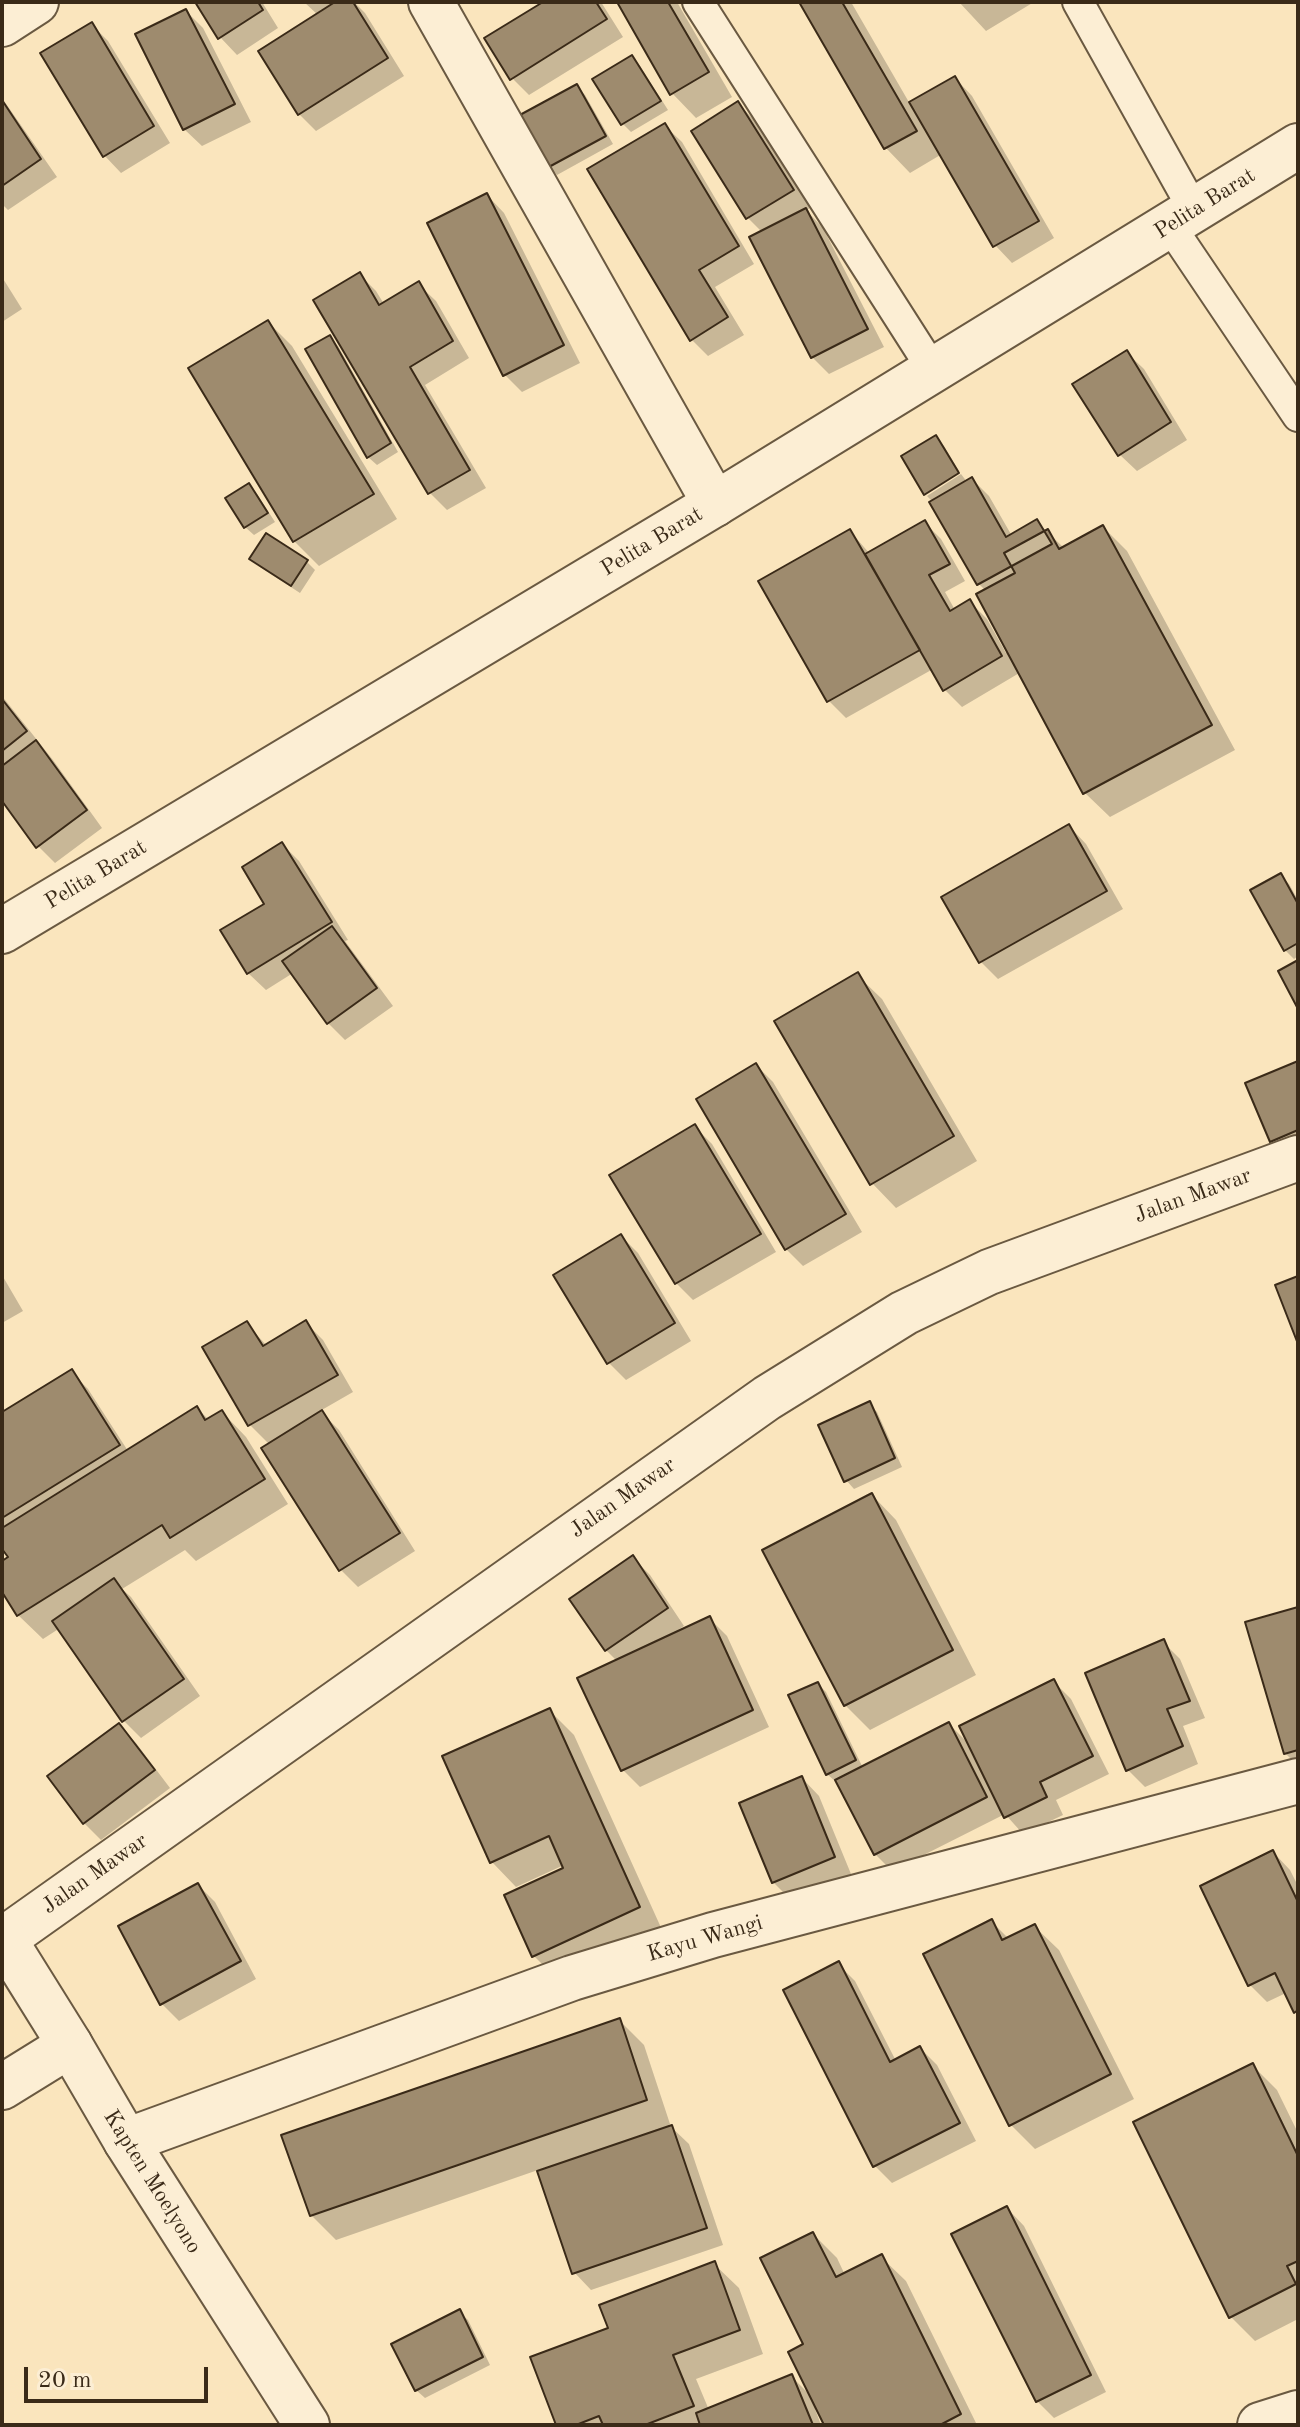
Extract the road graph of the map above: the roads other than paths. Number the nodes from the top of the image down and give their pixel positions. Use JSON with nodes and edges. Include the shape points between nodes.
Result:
{"nodes":[{"id":1,"x":36,"y":2,"type":"edge"},
{"id":2,"x":431,"y":2,"type":"edge"},
{"id":3,"x":698,"y":2,"type":"edge"},
{"id":4,"x":1078,"y":2,"type":"edge"},
{"id":5,"x":2,"y":24,"type":"edge"},
{"id":6,"x":1298,"y":146,"type":"edge"},
{"id":7,"x":1182,"y":218,"type":"junction"},
{"id":8,"x":933,"y":370,"type":"junction"},
{"id":9,"x":1298,"y":416,"type":"edge"},
{"id":10,"x":715,"y":504,"type":"junction"},
{"id":11,"x":2,"y":931,"type":"edge"},
{"id":12,"x":1298,"y":1158,"type":"edge"},
{"id":13,"x":1298,"y":1781,"type":"edge"},
{"id":14,"x":3,"y":1937,"type":"edge"},
{"id":15,"x":70,"y":2045,"type":"junction"},
{"id":16,"x":2,"y":2087,"type":"edge"},
{"id":17,"x":126,"y":2141,"type":"junction"},
{"id":18,"x":1298,"y":2413,"type":"edge"},
{"id":19,"x":307,"y":2425,"type":"edge"},
{"id":20,"x":1260,"y":2425,"type":"edge"}],
"edges":[{"from":1,"to":5,"type":"street"},
{"from":2,"to":10,"type":"street"},
{"from":3,"to":8,"type":"lane"},
{"from":4,"to":7,"type":"lane"},
{"from":6,"to":7,"type":"street","name":"Pelita Barat"},
{"from":7,"to":8,"type":"street","name":"Pelita Barat"},
{"from":7,"to":9,"type":"lane"},
{"from":8,"to":10,"type":"street","name":"Pelita Barat"},
{"from":10,"to":11,"type":"street","name":"Pelita Barat"},
{"from":12,"to":14,"type":"street","name":"Jalan Mawar","via":[[989,1272],[904,1313],[767,1398]]},
{"from":13,"to":17,"type":"street","name":"Kayu Wangi","via":[[713,1935],[572,1978]]},
{"from":14,"to":15,"type":"street","name":"Kapten Moelyono"},
{"from":15,"to":16,"type":"street"},
{"from":15,"to":17,"type":"street","name":"Kapten Moelyono"},
{"from":17,"to":19,"type":"street","name":"Kapten Moelyono"},
{"from":18,"to":20,"type":"street"}]}
